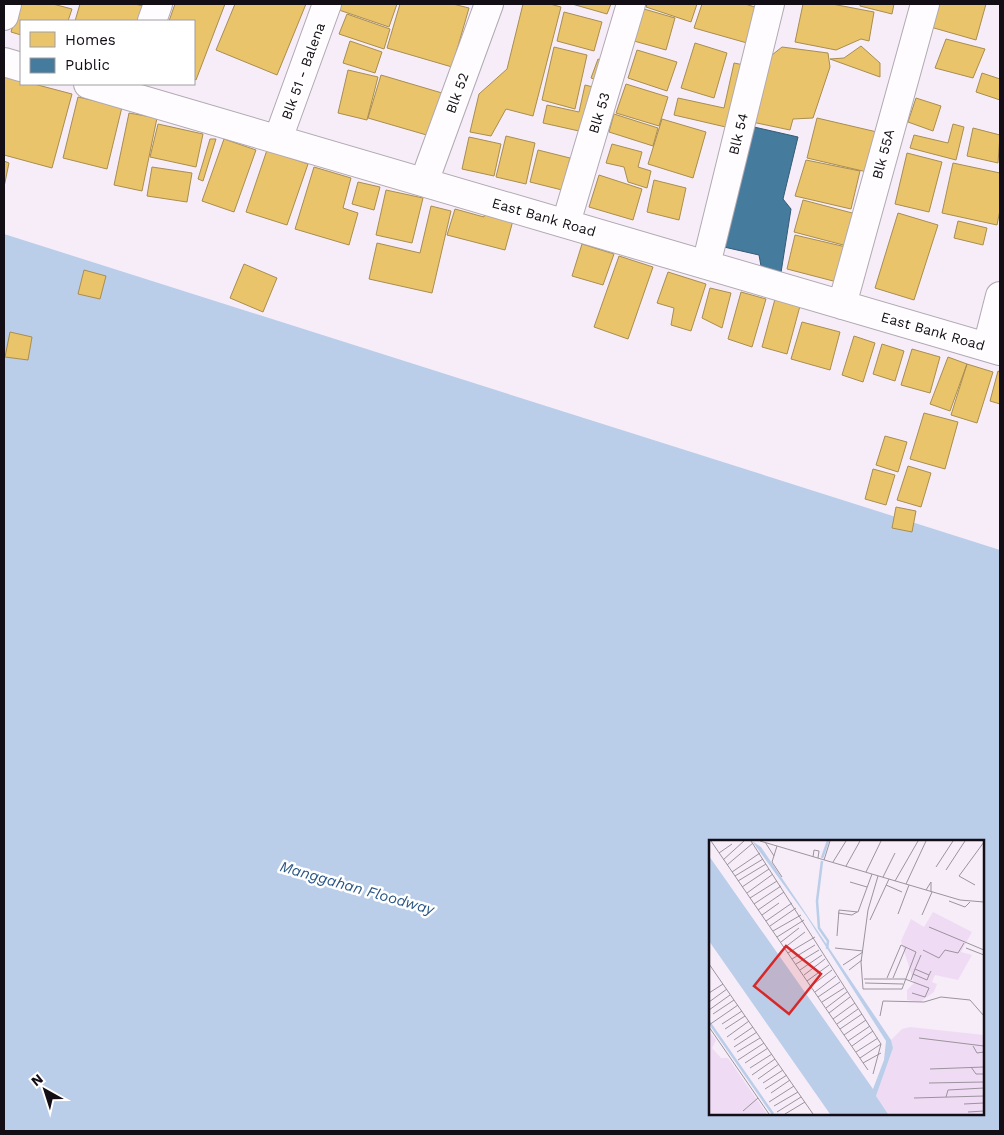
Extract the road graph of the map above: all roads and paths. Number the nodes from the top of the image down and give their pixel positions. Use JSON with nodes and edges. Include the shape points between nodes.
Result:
{"nodes":[{"id":1,"x":7,"y":4,"type":"edge"},
{"id":2,"x":158,"y":4,"type":"edge"},
{"id":3,"x":327,"y":4,"type":"edge"},
{"id":4,"x":489,"y":4,"type":"edge"},
{"id":5,"x":631,"y":4,"type":"edge"},
{"id":6,"x":770,"y":4,"type":"edge"},
{"id":7,"x":925,"y":4,"type":"edge"},
{"id":8,"x":4,"y":16,"type":"edge"},
{"id":9,"x":152,"y":20,"type":"edge"},
{"id":10,"x":4,"y":62,"type":"edge"},
{"id":11,"x":20,"y":67,"type":"edge"},
{"id":12,"x":98,"y":85,"type":"edge"},
{"id":13,"x":127,"y":88,"type":"edge"},
{"id":14,"x":278,"y":139,"type":"junction"},
{"id":15,"x":424,"y":182,"type":"junction"},
{"id":16,"x":566,"y":223,"type":"junction"},
{"id":17,"x":706,"y":265,"type":"junction"},
{"id":18,"x":1000,"y":296,"type":"edge"},
{"id":19,"x":842,"y":305,"type":"junction"},
{"id":20,"x":994,"y":349,"type":"edge"}],
"edges":[{"from":1,"to":8,"type":"street"},
{"from":2,"to":9,"type":"street"},
{"from":3,"to":14,"type":"street","name":"Blk 51 - Balena"},
{"from":4,"to":15,"type":"street","name":"Blk 52"},
{"from":5,"to":16,"type":"street","name":"Blk 53"},
{"from":6,"to":17,"type":"street","name":"Blk 54"},
{"from":7,"to":19,"type":"street","name":"Blk 55A"},
{"from":10,"to":11,"type":"street"},
{"from":12,"to":13,"type":"street","name":"East Bank Road"},
{"from":13,"to":14,"type":"street","name":"East Bank Road"},
{"from":14,"to":15,"type":"street","name":"East Bank Road"},
{"from":15,"to":16,"type":"street","name":"East Bank Road"},
{"from":16,"to":17,"type":"street","name":"East Bank Road"},
{"from":17,"to":19,"type":"street","name":"East Bank Road"},
{"from":18,"to":20,"type":"street"},
{"from":19,"to":20,"type":"street","name":"East Bank Road"}]}
